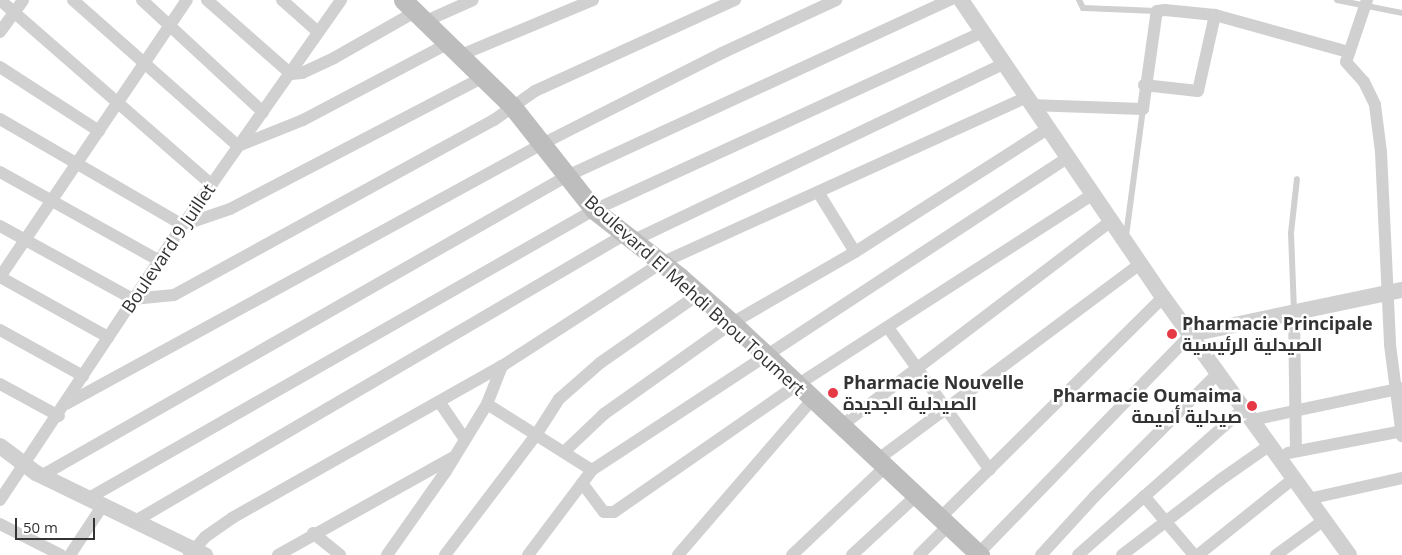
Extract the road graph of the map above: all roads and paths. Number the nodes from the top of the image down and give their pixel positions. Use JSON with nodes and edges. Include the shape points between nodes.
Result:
{"nodes":[{"id":1,"x":0,"y":0,"type":"edge"},
{"id":2,"x":23,"y":0,"type":"edge"},
{"id":3,"x":73,"y":0,"type":"edge"},
{"id":4,"x":142,"y":0,"type":"edge"},
{"id":5,"x":187,"y":0,"type":"edge"},
{"id":6,"x":207,"y":0,"type":"edge"},
{"id":7,"x":282,"y":0,"type":"edge"},
{"id":8,"x":341,"y":0,"type":"edge"},
{"id":9,"x":473,"y":0,"type":"edge"},
{"id":10,"x":593,"y":0,"type":"edge"},
{"id":11,"x":734,"y":0,"type":"edge"},
{"id":12,"x":836,"y":0,"type":"edge"},
{"id":13,"x":961,"y":0,"type":"edge"},
{"id":14,"x":1079,"y":0,"type":"edge"},
{"id":15,"x":1106,"y":0,"type":"edge"},
{"id":16,"x":1337,"y":0,"type":"edge"},
{"id":17,"x":1366,"y":3,"type":"edge"},
{"id":18,"x":1105,"y":9,"type":"junction"},
{"id":19,"x":415,"y":11,"type":"edge"},
{"id":20,"x":1157,"y":11,"type":"junction"},
{"id":21,"x":14,"y":12,"type":"junction"},
{"id":22,"x":1402,"y":14,"type":"edge"},
{"id":23,"x":1215,"y":15,"type":"junction"},
{"id":24,"x":169,"y":25,"type":"junction"},
{"id":25,"x":0,"y":32,"type":"edge"},
{"id":26,"x":318,"y":32,"type":"junction"},
{"id":27,"x":982,"y":32,"type":"junction"},
{"id":28,"x":455,"y":49,"type":"junction"},
{"id":29,"x":1348,"y":52,"type":"junction"},
{"id":30,"x":143,"y":64,"type":"junction"},
{"id":31,"x":1003,"y":64,"type":"junction"},
{"id":32,"x":0,"y":67,"type":"edge"},
{"id":33,"x":291,"y":74,"type":"junction"},
{"id":34,"x":484,"y":77,"type":"junction"},
{"id":35,"x":1144,"y":85,"type":"junction"},
{"id":36,"x":1028,"y":101,"type":"junction"},
{"id":37,"x":116,"y":103,"type":"junction"},
{"id":38,"x":512,"y":106,"type":"junction"},
{"id":39,"x":1143,"y":109,"type":"junction"},
{"id":40,"x":263,"y":112,"type":"junction"},
{"id":41,"x":0,"y":119,"type":"edge"},
{"id":42,"x":1047,"y":129,"type":"junction"},
{"id":43,"x":99,"y":131,"type":"junction"},
{"id":44,"x":542,"y":144,"type":"junction"},
{"id":45,"x":238,"y":146,"type":"junction"},
{"id":46,"x":1067,"y":158,"type":"junction"},
{"id":47,"x":74,"y":165,"type":"junction"},
{"id":48,"x":0,"y":172,"type":"edge"},
{"id":49,"x":567,"y":176,"type":"junction"},
{"id":50,"x":1296,"y":179,"type":"dead end"},
{"id":51,"x":212,"y":185,"type":"junction"},
{"id":52,"x":818,"y":192,"type":"junction"},
{"id":53,"x":1092,"y":195,"type":"junction"},
{"id":54,"x":51,"y":201,"type":"junction"},
{"id":55,"x":594,"y":210,"type":"junction"},
{"id":56,"x":1110,"y":222,"type":"junction"},
{"id":57,"x":183,"y":225,"type":"junction"},
{"id":58,"x":0,"y":226,"type":"edge"},
{"id":59,"x":628,"y":238,"type":"junction"},
{"id":60,"x":25,"y":241,"type":"junction"},
{"id":61,"x":1125,"y":243,"type":"junction"},
{"id":62,"x":855,"y":252,"type":"junction"},
{"id":63,"x":160,"y":261,"type":"junction"},
{"id":64,"x":661,"y":263,"type":"junction"},
{"id":65,"x":1140,"y":264,"type":"junction"},
{"id":66,"x":0,"y":277,"type":"edge"},
{"id":67,"x":1396,"y":291,"type":"edge"},
{"id":68,"x":699,"y":294,"type":"junction"},
{"id":69,"x":1163,"y":297,"type":"junction"},
{"id":70,"x":134,"y":299,"type":"junction"},
{"id":71,"x":1294,"y":311,"type":"junction"},
{"id":72,"x":732,"y":323,"type":"junction"},
{"id":73,"x":889,"y":329,"type":"junction"},
{"id":74,"x":0,"y":330,"type":"edge"},
{"id":75,"x":1191,"y":334,"type":"junction"},
{"id":76,"x":108,"y":337,"type":"junction"},
{"id":77,"x":1396,"y":344,"type":"edge"},
{"id":78,"x":766,"y":355,"type":"junction"},
{"id":79,"x":502,"y":366,"type":"junction"},
{"id":80,"x":917,"y":366,"type":"junction"},
{"id":81,"x":1218,"y":373,"type":"junction"},
{"id":82,"x":83,"y":376,"type":"junction"},
{"id":83,"x":0,"y":384,"type":"edge"},
{"id":84,"x":797,"y":385,"type":"junction"},
{"id":85,"x":1398,"y":389,"type":"edge"},
{"id":86,"x":812,"y":400,"type":"junction"},
{"id":87,"x":440,"y":403,"type":"junction"},
{"id":88,"x":66,"y":404,"type":"junction"},
{"id":89,"x":487,"y":404,"type":"junction"},
{"id":90,"x":948,"y":409,"type":"junction"},
{"id":91,"x":1296,"y":411,"type":"junction"},
{"id":92,"x":1248,"y":414,"type":"junction"},
{"id":93,"x":59,"y":416,"type":"junction"},
{"id":94,"x":841,"y":426,"type":"junction"},
{"id":95,"x":1402,"y":433,"type":"edge"},
{"id":96,"x":536,"y":435,"type":"junction"},
{"id":97,"x":464,"y":438,"type":"junction"},
{"id":98,"x":0,"y":446,"type":"edge"},
{"id":99,"x":1296,"y":450,"type":"junction"},
{"id":100,"x":565,"y":451,"type":"junction"},
{"id":101,"x":1274,"y":451,"type":"junction"},
{"id":102,"x":454,"y":457,"type":"junction"},
{"id":103,"x":24,"y":464,"type":"junction"},
{"id":104,"x":881,"y":464,"type":"junction"},
{"id":105,"x":592,"y":470,"type":"junction"},
{"id":106,"x":990,"y":470,"type":"junction"},
{"id":107,"x":41,"y":476,"type":"junction"},
{"id":108,"x":1294,"y":478,"type":"junction"},
{"id":109,"x":1402,"y":478,"type":"edge"},
{"id":110,"x":582,"y":483,"type":"junction"},
{"id":111,"x":916,"y":496,"type":"junction"},
{"id":112,"x":1144,"y":496,"type":"junction"},
{"id":113,"x":1308,"y":499,"type":"junction"},
{"id":114,"x":0,"y":500,"type":"edge"},
{"id":115,"x":96,"y":502,"type":"junction"},
{"id":116,"x":137,"y":520,"type":"junction"},
{"id":117,"x":1324,"y":520,"type":"junction"},
{"id":118,"x":944,"y":522,"type":"junction"},
{"id":119,"x":1164,"y":522,"type":"junction"},
{"id":120,"x":0,"y":524,"type":"edge"},
{"id":121,"x":313,"y":534,"type":"junction"},
{"id":122,"x":196,"y":553,"type":"edge"},
{"id":123,"x":978,"y":554,"type":"edge"},
{"id":124,"x":61,"y":555,"type":"edge"},
{"id":125,"x":70,"y":555,"type":"edge"},
{"id":126,"x":278,"y":555,"type":"edge"},
{"id":127,"x":340,"y":555,"type":"edge"},
{"id":128,"x":387,"y":555,"type":"edge"},
{"id":129,"x":444,"y":555,"type":"edge"},
{"id":130,"x":528,"y":555,"type":"edge"},
{"id":131,"x":678,"y":555,"type":"edge"},
{"id":132,"x":792,"y":555,"type":"edge"},
{"id":133,"x":852,"y":555,"type":"edge"},
{"id":134,"x":919,"y":555,"type":"edge"},
{"id":135,"x":1041,"y":555,"type":"edge"},
{"id":136,"x":1078,"y":555,"type":"edge"},
{"id":137,"x":1122,"y":555,"type":"edge"},
{"id":138,"x":1196,"y":555,"type":"edge"},
{"id":139,"x":1276,"y":555,"type":"edge"},
{"id":140,"x":1349,"y":555,"type":"edge"}],
"edges":[{"from":1,"to":21,"type":"street"},
{"from":2,"to":21,"type":"street"},
{"from":3,"to":30,"type":"street"},
{"from":4,"to":24,"type":"street"},
{"from":5,"to":24,"type":"street"},
{"from":6,"to":33,"type":"street"},
{"from":7,"to":26,"type":"street"},
{"from":8,"to":26,"type":"street","name":"Boulevard 9 Juillet"},
{"from":9,"to":19,"type":"street"},
{"from":10,"to":28,"type":"street"},
{"from":11,"to":38,"type":"street","via":[[551,84]]},
{"from":12,"to":44,"type":"street","via":[[722,53]]},
{"from":13,"to":27,"type":"street"},
{"from":13,"to":49,"type":"street"},
{"from":14,"to":18,"type":"lane","via":[[1083,8]]},
{"from":15,"to":18,"type":"lane"},
{"from":16,"to":17,"type":"lane"},
{"from":17,"to":22,"type":"lane"},
{"from":17,"to":29,"type":"street"},
{"from":18,"to":20,"type":"lane"},
{"from":19,"to":28,"type":"main road","name":"Boulevard El Mehdi Bnou Toumert"},
{"from":19,"to":33,"type":"street","via":[[334,58],[302,73]]},
{"from":20,"to":23,"type":"street"},
{"from":20,"to":35,"type":"street"},
{"from":21,"to":25,"type":"street"},
{"from":21,"to":37,"type":"street"},
{"from":23,"to":29,"type":"street"},
{"from":23,"to":35,"type":"street","via":[[1198,91]]},
{"from":24,"to":30,"type":"street"},
{"from":24,"to":40,"type":"street"},
{"from":26,"to":33,"type":"street","name":"Boulevard 9 Juillet"},
{"from":27,"to":31,"type":"street"},
{"from":27,"to":55,"type":"street"},
{"from":28,"to":34,"type":"main road","name":"Boulevard El Mehdi Bnou Toumert"},
{"from":28,"to":45,"type":"street","via":[[296,124]]},
{"from":29,"to":67,"type":"street","via":[[1348,67],[1364,82],[1375,105]]},
{"from":30,"to":37,"type":"street"},
{"from":30,"to":45,"type":"street"},
{"from":31,"to":36,"type":"street"},
{"from":31,"to":59,"type":"street"},
{"from":32,"to":43,"type":"street"},
{"from":33,"to":40,"type":"street","name":"Boulevard 9 Juillet"},
{"from":34,"to":38,"type":"main road","name":"Boulevard El Mehdi Bnou Toumert"},
{"from":34,"to":57,"type":"street","via":[[235,206]]},
{"from":35,"to":39,"type":"street"},
{"from":36,"to":39,"type":"street"},
{"from":36,"to":42,"type":"street"},
{"from":36,"to":52,"type":"street"},
{"from":37,"to":43,"type":"street"},
{"from":37,"to":51,"type":"street"},
{"from":38,"to":44,"type":"main road","name":"Boulevard El Mehdi Bnou Toumert"},
{"from":38,"to":70,"type":"street","via":[[477,129],[174,295]]},
{"from":39,"to":61,"type":"lane"},
{"from":40,"to":45,"type":"street","name":"Boulevard 9 Juillet"},
{"from":41,"to":47,"type":"street"},
{"from":42,"to":46,"type":"street"},
{"from":42,"to":62,"type":"street"},
{"from":43,"to":47,"type":"street"},
{"from":44,"to":49,"type":"main road","name":"Boulevard El Mehdi Bnou Toumert"},
{"from":44,"to":88,"type":"street"},
{"from":45,"to":51,"type":"street","name":"Boulevard 9 Juillet"},
{"from":46,"to":53,"type":"street"},
{"from":46,"to":78,"type":"street"},
{"from":47,"to":54,"type":"street"},
{"from":47,"to":57,"type":"street"},
{"from":48,"to":54,"type":"street"},
{"from":49,"to":55,"type":"main road","name":"Boulevard El Mehdi Bnou Toumert"},
{"from":49,"to":107,"type":"street"},
{"from":50,"to":71,"type":"lane","via":[[1291,233]]},
{"from":51,"to":57,"type":"street","name":"Boulevard 9 Juillet"},
{"from":52,"to":62,"type":"street"},
{"from":52,"to":64,"type":"street"},
{"from":53,"to":56,"type":"street"},
{"from":53,"to":73,"type":"street"},
{"from":54,"to":60,"type":"street"},
{"from":54,"to":63,"type":"street"},
{"from":55,"to":59,"type":"main road","name":"Boulevard El Mehdi Bnou Toumert"},
{"from":55,"to":115,"type":"street"},
{"from":56,"to":61,"type":"street"},
{"from":56,"to":80,"type":"street"},
{"from":57,"to":63,"type":"street","name":"Boulevard 9 Juillet"},
{"from":58,"to":60,"type":"street"},
{"from":59,"to":64,"type":"main road","name":"Boulevard El Mehdi Bnou Toumert"},
{"from":59,"to":116,"type":"street"},
{"from":60,"to":66,"type":"street"},
{"from":60,"to":70,"type":"street"},
{"from":61,"to":65,"type":"street"},
{"from":62,"to":72,"type":"street"},
{"from":63,"to":70,"type":"street","name":"Boulevard 9 Juillet"},
{"from":64,"to":68,"type":"main road","name":"Boulevard El Mehdi Bnou Toumert"},
{"from":64,"to":79,"type":"street"},
{"from":65,"to":69,"type":"street"},
{"from":65,"to":90,"type":"street"},
{"from":66,"to":76,"type":"street"},
{"from":67,"to":71,"type":"street"},
{"from":67,"to":77,"type":"street"},
{"from":68,"to":72,"type":"main road","name":"Boulevard El Mehdi Bnou Toumert"},
{"from":68,"to":96,"type":"street","via":[[572,385]]},
{"from":69,"to":75,"type":"street"},
{"from":69,"to":106,"type":"street"},
{"from":70,"to":76,"type":"street","name":"Boulevard 9 Juillet"},
{"from":71,"to":75,"type":"street"},
{"from":71,"to":91,"type":"street"},
{"from":72,"to":78,"type":"main road","name":"Boulevard El Mehdi Bnou Toumert"},
{"from":72,"to":100,"type":"street","via":[[604,414]]},
{"from":73,"to":80,"type":"street"},
{"from":73,"to":84,"type":"street"},
{"from":74,"to":82,"type":"street"},
{"from":75,"to":81,"type":"street"},
{"from":75,"to":123,"type":"street"},
{"from":76,"to":82,"type":"street","name":"Boulevard 9 Juillet"},
{"from":77,"to":85,"type":"street"},
{"from":78,"to":84,"type":"main road","name":"Boulevard El Mehdi Bnou Toumert"},
{"from":78,"to":105,"type":"street"},
{"from":79,"to":87,"type":"street"},
{"from":79,"to":89,"type":"street"},
{"from":80,"to":90,"type":"street"},
{"from":80,"to":94,"type":"street"},
{"from":81,"to":92,"type":"street"},
{"from":81,"to":135,"type":"street"},
{"from":82,"to":88,"type":"street","name":"Boulevard 9 Juillet"},
{"from":83,"to":93,"type":"street"},
{"from":84,"to":86,"type":"main road","name":"Boulevard El Mehdi Bnou Toumert"},
{"from":84,"to":110,"type":"street","via":[[614,512],[604,512]]},
{"from":85,"to":91,"type":"street"},
{"from":85,"to":95,"type":"street"},
{"from":86,"to":94,"type":"main road","name":"Boulevard El Mehdi Bnou Toumert"},
{"from":86,"to":131,"type":"street"},
{"from":87,"to":97,"type":"street"},
{"from":87,"to":122,"type":"street","via":[[262,500],[217,528]]},
{"from":88,"to":93,"type":"street","name":"Boulevard 9 Juillet"},
{"from":89,"to":96,"type":"street"},
{"from":89,"to":97,"type":"street"},
{"from":90,"to":104,"type":"street"},
{"from":90,"to":106,"type":"street"},
{"from":91,"to":92,"type":"street"},
{"from":91,"to":99,"type":"street"},
{"from":92,"to":101,"type":"street"},
{"from":92,"to":112,"type":"street"},
{"from":93,"to":103,"type":"street","name":"Boulevard 9 Juillet"},
{"from":94,"to":104,"type":"main road","name":"Boulevard El Mehdi Bnou Toumert"},
{"from":95,"to":99,"type":"street"},
{"from":96,"to":100,"type":"street"},
{"from":96,"to":129,"type":"street"},
{"from":97,"to":102,"type":"street"},
{"from":98,"to":103,"type":"street"},
{"from":99,"to":101,"type":"street"},
{"from":100,"to":105,"type":"street"},
{"from":101,"to":108,"type":"street"},
{"from":101,"to":119,"type":"street"},
{"from":102,"to":121,"type":"street"},
{"from":102,"to":128,"type":"street"},
{"from":103,"to":107,"type":"street"},
{"from":103,"to":114,"type":"street","name":"Boulevard 9 Juillet"},
{"from":104,"to":111,"type":"main road","name":"Boulevard El Mehdi Bnou Toumert"},
{"from":104,"to":132,"type":"street"},
{"from":105,"to":110,"type":"street"},
{"from":106,"to":118,"type":"street"},
{"from":107,"to":115,"type":"street"},
{"from":108,"to":113,"type":"street"},
{"from":108,"to":138,"type":"street"},
{"from":109,"to":113,"type":"street"},
{"from":110,"to":130,"type":"street"},
{"from":111,"to":118,"type":"main road","name":"Boulevard El Mehdi Bnou Toumert"},
{"from":111,"to":133,"type":"street"},
{"from":112,"to":119,"type":"street"},
{"from":112,"to":136,"type":"street"},
{"from":113,"to":117,"type":"street"},
{"from":115,"to":116,"type":"street"},
{"from":115,"to":125,"type":"street"},
{"from":116,"to":122,"type":"street"},
{"from":117,"to":139,"type":"street"},
{"from":117,"to":140,"type":"street"},
{"from":118,"to":123,"type":"main road","name":"Boulevard El Mehdi Bnou Toumert"},
{"from":118,"to":134,"type":"street"},
{"from":119,"to":137,"type":"street"},
{"from":119,"to":138,"type":"street"},
{"from":120,"to":124,"type":"street"},
{"from":121,"to":126,"type":"street"},
{"from":121,"to":127,"type":"street"}]}
